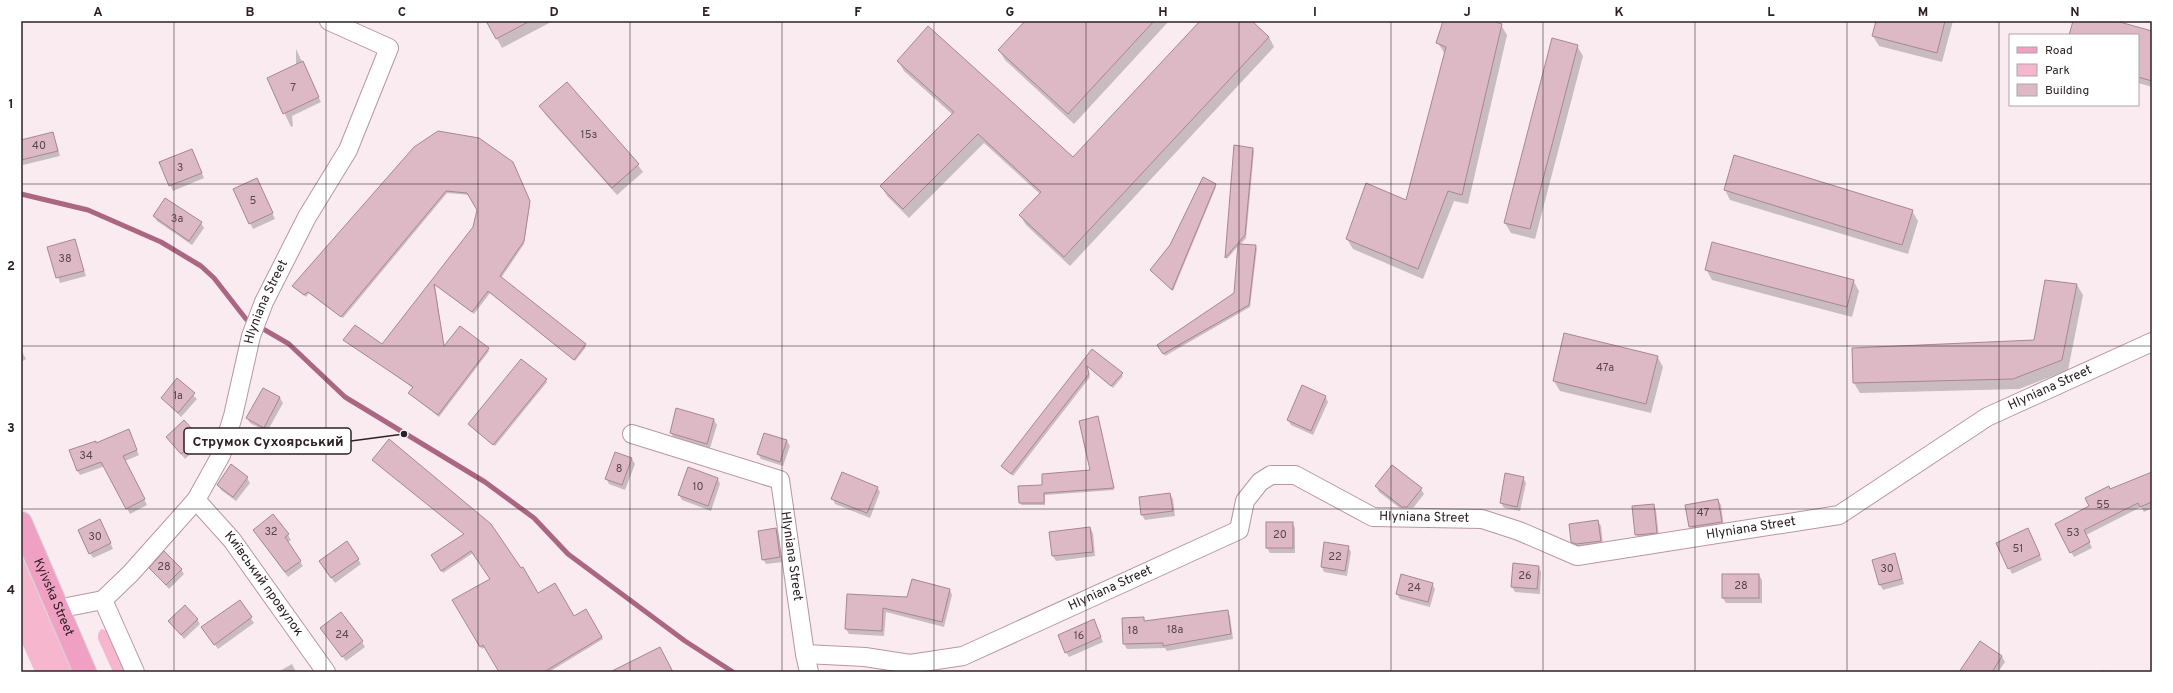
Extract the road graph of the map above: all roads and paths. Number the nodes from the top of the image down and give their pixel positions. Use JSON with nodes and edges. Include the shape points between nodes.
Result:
{"nodes":[{"id":1,"x":329,"y":21,"type":"edge"},
{"id":2,"x":2152,"y":342,"type":"edge"},
{"id":3,"x":632,"y":434,"type":"dead end"},
{"id":4,"x":196,"y":500,"type":"junction"},
{"id":5,"x":21,"y":523,"type":"edge"},
{"id":6,"x":102,"y":600,"type":"junction"},
{"id":7,"x":57,"y":609,"type":"junction"},
{"id":8,"x":806,"y":654,"type":"junction"},
{"id":9,"x":85,"y":672,"type":"edge"},
{"id":10,"x":135,"y":672,"type":"edge"},
{"id":11,"x":326,"y":672,"type":"edge"},
{"id":12,"x":809,"y":672,"type":"edge"}],
"edges":[{"from":1,"to":4,"type":"street","name":"Hlyniana Street","via":[[389,48],[348,150],[307,217],[260,314],[221,455]]},
{"from":2,"to":8,"type":"street","name":"Hlyniana Street","via":[[1987,417],[1839,515],[1577,556],[1519,531],[1482,519],[1373,517],[1295,475],[1272,475],[1260,482],[1245,501],[1239,530],[963,656],[910,664],[865,657]]},
{"from":3,"to":8,"type":"street","name":"Hlyniana Street","via":[[780,480]]},
{"from":4,"to":6,"type":"street","name":"Hlyniana Street","via":[[131,573]]},
{"from":4,"to":11,"type":"street","name":"Київський провулок","via":[[232,540]]},
{"from":5,"to":7,"type":"main road","name":"Kyivska Street"},
{"from":6,"to":7,"type":"street"},
{"from":6,"to":10,"type":"street"},
{"from":7,"to":9,"type":"main road","name":"Kyivska Street"},
{"from":8,"to":12,"type":"street"}]}
